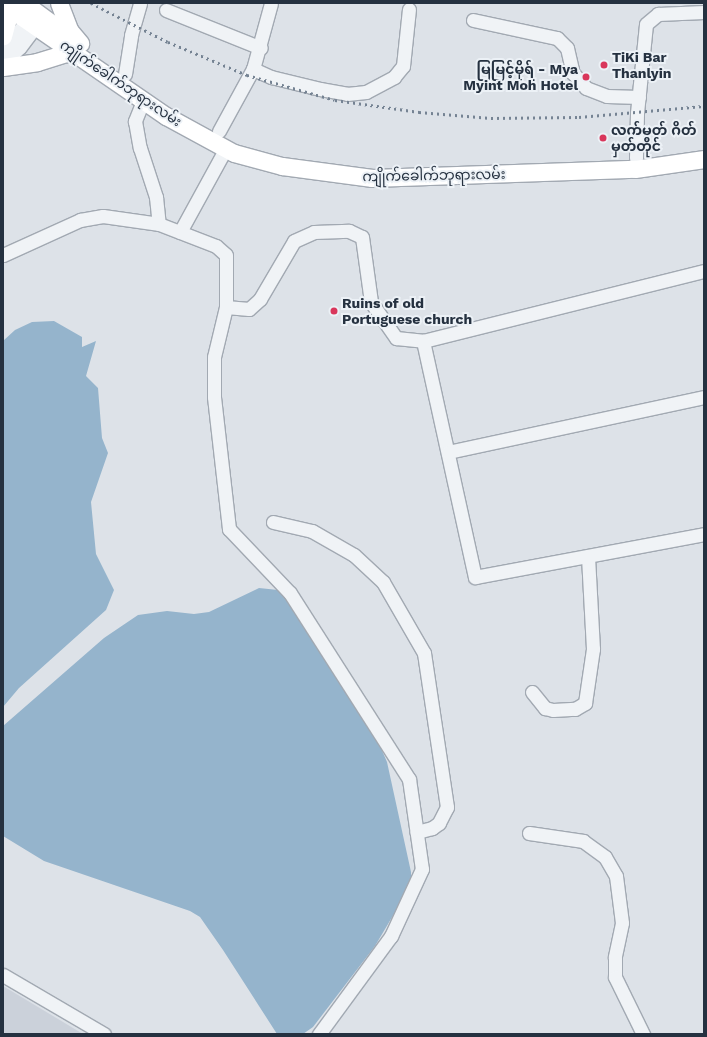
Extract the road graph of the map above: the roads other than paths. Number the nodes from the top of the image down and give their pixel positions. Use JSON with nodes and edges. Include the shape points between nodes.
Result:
{"nodes":[{"id":1,"x":59,"y":3,"type":"edge"},
{"id":2,"x":140,"y":3,"type":"edge"},
{"id":3,"x":271,"y":3,"type":"edge"},
{"id":4,"x":3,"y":4,"type":"edge"},
{"id":5,"x":3,"y":8,"type":"edge"},
{"id":6,"x":410,"y":8,"type":"dead end"},
{"id":7,"x":166,"y":10,"type":"dead end"},
{"id":8,"x":35,"y":11,"type":"edge"},
{"id":9,"x":704,"y":12,"type":"edge"},
{"id":10,"x":473,"y":20,"type":"dead end"},
{"id":11,"x":3,"y":36,"type":"edge"},
{"id":12,"x":261,"y":48,"type":"junction"},
{"id":13,"x":78,"y":49,"type":"junction"},
{"id":14,"x":3,"y":51,"type":"edge"},
{"id":15,"x":3,"y":63,"type":"edge"},
{"id":16,"x":3,"y":66,"type":"edge"},
{"id":17,"x":253,"y":69,"type":"junction"},
{"id":18,"x":125,"y":74,"type":"junction"},
{"id":19,"x":639,"y":97,"type":"junction"},
{"id":20,"x":143,"y":101,"type":"junction"},
{"id":21,"x":219,"y":131,"type":"junction"},
{"id":22,"x":226,"y":148,"type":"junction"},
{"id":23,"x":704,"y":148,"type":"edge"},
{"id":24,"x":636,"y":158,"type":"junction"},
{"id":25,"x":704,"y":159,"type":"edge"},
{"id":26,"x":159,"y":224,"type":"junction"},
{"id":27,"x":180,"y":232,"type":"junction"},
{"id":28,"x":3,"y":255,"type":"edge"},
{"id":29,"x":704,"y":271,"type":"edge"},
{"id":30,"x":226,"y":307,"type":"junction"},
{"id":31,"x":423,"y":341,"type":"junction"},
{"id":32,"x":704,"y":397,"type":"edge"},
{"id":33,"x":448,"y":452,"type":"junction"},
{"id":34,"x":273,"y":522,"type":"dead end"},
{"id":35,"x":704,"y":534,"type":"edge"},
{"id":36,"x":588,"y":556,"type":"junction"},
{"id":37,"x":532,"y":692,"type":"dead end"},
{"id":38,"x":417,"y":832,"type":"junction"},
{"id":39,"x":529,"y":834,"type":"dead end"},
{"id":40,"x":3,"y":975,"type":"edge"},
{"id":41,"x":104,"y":1034,"type":"edge"},
{"id":42,"x":319,"y":1034,"type":"edge"},
{"id":43,"x":643,"y":1034,"type":"edge"}],
"edges":[{"from":1,"to":13,"type":"main road"},
{"from":2,"to":18,"type":"street"},
{"from":3,"to":12,"type":"street"},
{"from":4,"to":8,"type":"main road","name":"ကျိုက်ခေါက်ဘုရားလမ်း"},
{"from":5,"to":11,"type":"main road","via":[[7,21]]},
{"from":6,"to":17,"type":"street","via":[[403,66],[394,77],[366,92],[348,94],[320,89],[272,77]]},
{"from":7,"to":12,"type":"street"},
{"from":8,"to":13,"type":"main road","name":"ကျိုက်ခေါက်ဘုရားလမ်း"},
{"from":8,"to":14,"type":"street"},
{"from":8,"to":15,"type":"street","via":[[20,47]]},
{"from":9,"to":19,"type":"street","via":[[658,14],[646,24]]},
{"from":10,"to":19,"type":"street","via":[[557,38],[567,48],[573,74],[586,88],[607,96]]},
{"from":12,"to":17,"type":"street"},
{"from":13,"to":16,"type":"main road","via":[[37,62]]},
{"from":13,"to":18,"type":"main road","name":"ကျိုက်ခေါက်ဘုရားလမ်း"},
{"from":13,"to":20,"type":"main road","name":"ကျိုက်ခေါက်ဘုရားလမ်း"},
{"from":17,"to":21,"type":"street"},
{"from":18,"to":21,"type":"main road","name":"ကျိုက်ခေါက်ဘုရားလမ်း","via":[[172,106]]},
{"from":19,"to":24,"type":"street"},
{"from":20,"to":22,"type":"main road","name":"ကျိုက်ခေါက်ဘုရားလမ်း"},
{"from":20,"to":26,"type":"street","via":[[135,121],[140,148],[156,197]]},
{"from":21,"to":24,"type":"main road","name":"ကျိုက်ခေါက်ဘုရားလမ်း","via":[[239,142],[285,156],[374,167]]},
{"from":22,"to":25,"type":"main road","name":"ကျိုက်ခေါက်ဘုရားလမ်း","via":[[282,166],[372,178],[635,169]]},
{"from":22,"to":27,"type":"street"},
{"from":23,"to":24,"type":"main road","name":"ကျိုက်ခေါက်ဘုရားလမ်း"},
{"from":26,"to":27,"type":"street"},
{"from":26,"to":28,"type":"street","via":[[104,216],[80,220]]},
{"from":27,"to":30,"type":"street","via":[[216,246],[226,255]]},
{"from":29,"to":31,"type":"street"},
{"from":30,"to":31,"type":"street","via":[[249,309],[260,299],[294,241],[314,232],[349,231],[362,237],[371,302],[396,338]]},
{"from":30,"to":38,"type":"street","via":[[214,356],[214,397],[229,529],[290,593],[409,779]]},
{"from":31,"to":33,"type":"street"},
{"from":32,"to":33,"type":"street"},
{"from":33,"to":36,"type":"street","via":[[475,577]]},
{"from":34,"to":38,"type":"street","via":[[312,531],[354,555],[383,582],[424,653],[447,807],[439,823]]},
{"from":35,"to":36,"type":"street"},
{"from":36,"to":37,"type":"street","via":[[593,649],[585,703],[575,709],[553,710],[545,708]]},
{"from":38,"to":42,"type":"street","via":[[422,869],[391,936]]},
{"from":39,"to":43,"type":"street","via":[[583,841],[605,857],[616,876],[622,922],[614,962],[615,977]]},
{"from":40,"to":41,"type":"street"}]}
